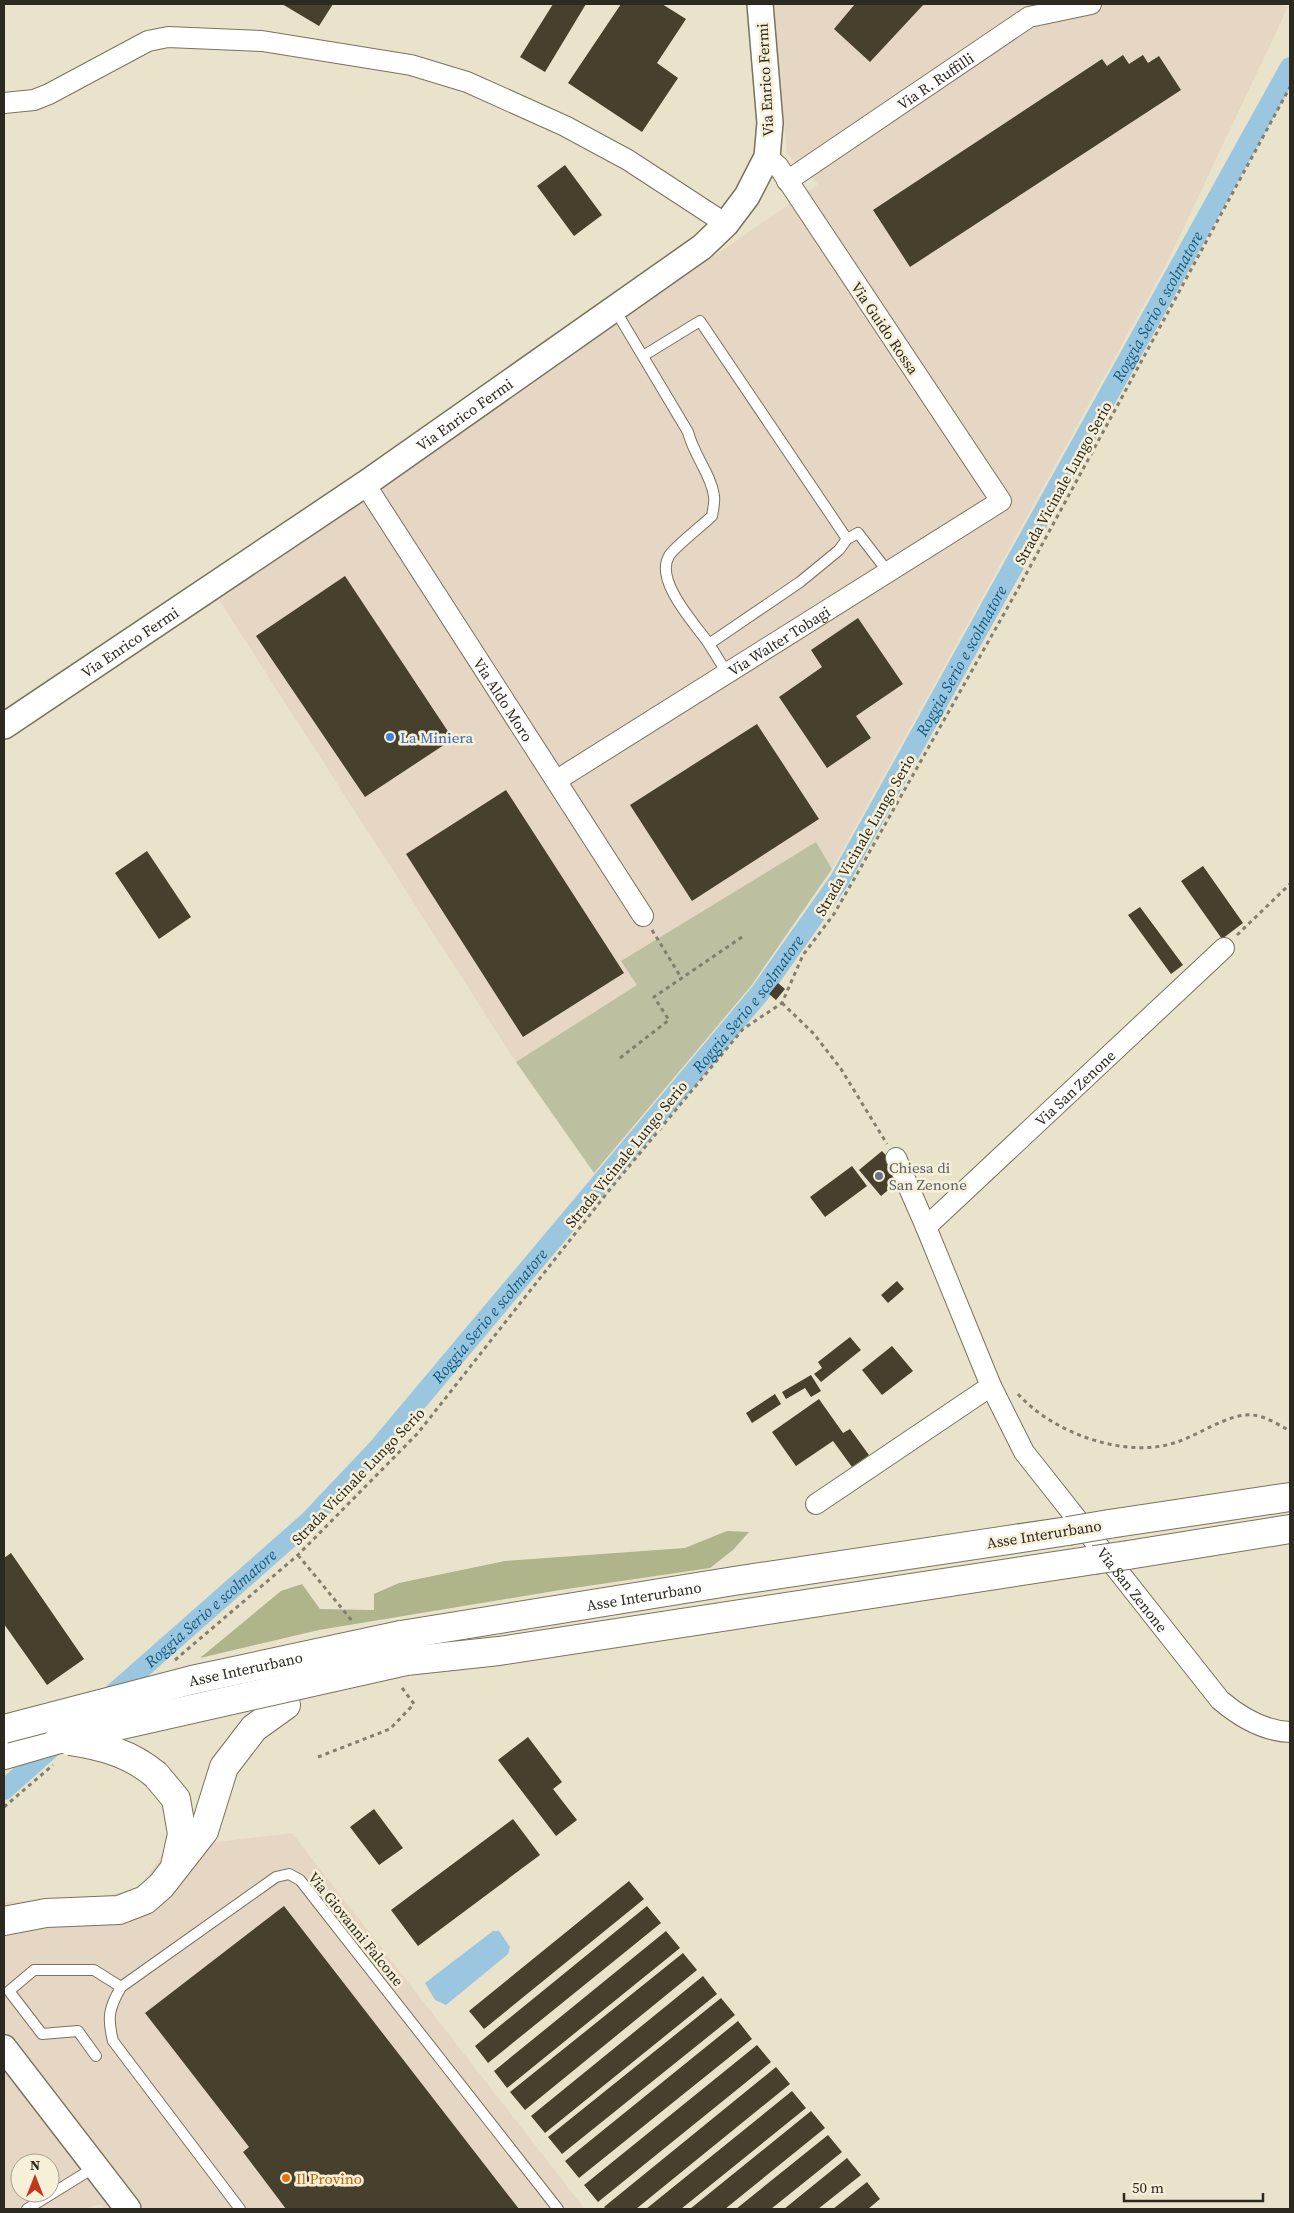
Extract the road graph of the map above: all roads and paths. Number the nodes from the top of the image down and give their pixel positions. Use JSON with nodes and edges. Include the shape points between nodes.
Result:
{"nodes":[{"id":1,"x":760,"y":4,"type":"edge"},
{"id":2,"x":1092,"y":4,"type":"edge"},
{"id":3,"x":1290,"y":87,"type":"edge"},
{"id":4,"x":4,"y":103,"type":"edge"},
{"id":5,"x":767,"y":156,"type":"junction"},
{"id":6,"x":787,"y":181,"type":"junction"},
{"id":7,"x":726,"y":224,"type":"junction"},
{"id":8,"x":614,"y":308,"type":"junction"},
{"id":9,"x":643,"y":356,"type":"junction"},
{"id":10,"x":365,"y":484,"type":"junction"},
{"id":11,"x":1001,"y":501,"type":"joint"},
{"id":12,"x":847,"y":539,"type":"junction"},
{"id":13,"x":888,"y":572,"type":"junction"},
{"id":14,"x":709,"y":644,"type":"junction"},
{"id":15,"x":727,"y":673,"type":"junction"},
{"id":16,"x":4,"y":726,"type":"edge"},
{"id":17,"x":557,"y":780,"type":"junction"},
{"id":18,"x":1290,"y":884,"type":"edge"},
{"id":19,"x":643,"y":916,"type":"joint"},
{"id":20,"x":745,"y":935,"type":"dead end"},
{"id":21,"x":1224,"y":948,"type":"joint"},
{"id":22,"x":682,"y":979,"type":"junction"},
{"id":23,"x":782,"y":1003,"type":"junction"},
{"id":24,"x":620,"y":1058,"type":"dead end"},
{"id":25,"x":896,"y":1158,"type":"joint"},
{"id":26,"x":926,"y":1227,"type":"junction"},
{"id":27,"x":991,"y":1386,"type":"junction"},
{"id":28,"x":1016,"y":1392,"type":"dead end"},
{"id":29,"x":1290,"y":1431,"type":"edge"},
{"id":30,"x":1290,"y":1497,"type":"edge"},
{"id":31,"x":816,"y":1504,"type":"dead end"},
{"id":32,"x":1290,"y":1529,"type":"edge"},
{"id":33,"x":406,"y":1661,"type":"junction"},
{"id":34,"x":170,"y":1665,"type":"dead end"},
{"id":35,"x":4,"y":1729,"type":"edge"},
{"id":36,"x":1290,"y":1732,"type":"edge"},
{"id":37,"x":58,"y":1750,"type":"junction"},
{"id":38,"x":4,"y":1755,"type":"edge"},
{"id":39,"x":4,"y":1807,"type":"edge"},
{"id":40,"x":175,"y":1867,"type":"junction"},
{"id":41,"x":4,"y":1921,"type":"edge"},
{"id":42,"x":121,"y":1987,"type":"junction"},
{"id":43,"x":4,"y":2048,"type":"edge"},
{"id":44,"x":96,"y":2056,"type":"dead end"},
{"id":45,"x":96,"y":2166,"type":"junction"},
{"id":46,"x":27,"y":2209,"type":"edge"},
{"id":47,"x":128,"y":2209,"type":"edge"},
{"id":48,"x":240,"y":2209,"type":"edge"},
{"id":49,"x":558,"y":2209,"type":"edge"}],
"edges":[{"from":1,"to":5,"type":"street","name":"Via Enrico Fermi","via":[[769,114]]},
{"from":2,"to":6,"type":"street","name":"Via R. Ruffilli","via":[[1029,17]]},
{"from":3,"to":23,"type":"path","name":"Strada Vicinale Lungo Serio","via":[[1018,589],[834,914],[804,955]]},
{"from":4,"to":7,"type":"street","via":[[34,100],[49,94],[158,38],[252,40],[347,53],[411,65],[467,82],[564,126],[628,160]]},
{"from":5,"to":6,"type":"street","name":"Via Guido Rossa"},
{"from":5,"to":7,"type":"street","name":"Via Enrico Fermi","via":[[747,196]]},
{"from":6,"to":11,"type":"street","name":"Via Guido Rossa"},
{"from":7,"to":8,"type":"street","name":"Via Enrico Fermi","via":[[702,247]]},
{"from":8,"to":9,"type":"lane"},
{"from":8,"to":10,"type":"street","name":"Via Enrico Fermi"},
{"from":9,"to":12,"type":"lane","via":[[700,321]]},
{"from":9,"to":14,"type":"lane","via":[[688,432],[692,449],[710,480],[714,498],[712,516],[668,556],[666,575],[670,588]]},
{"from":10,"to":16,"type":"street","name":"Via Enrico Fermi"},
{"from":10,"to":17,"type":"street","name":"Via Aldo Moro"},
{"from":11,"to":13,"type":"street","name":"Via Walter Tobagi"},
{"from":12,"to":13,"type":"lane","via":[[858,533]]},
{"from":12,"to":14,"type":"lane","via":[[839,550],[800,582]]},
{"from":13,"to":15,"type":"street","name":"Via Walter Tobagi"},
{"from":14,"to":15,"type":"lane"},
{"from":15,"to":17,"type":"street","name":"Via Walter Tobagi"},
{"from":17,"to":19,"type":"street","name":"Via Aldo Moro"},
{"from":18,"to":21,"type":"path"},
{"from":19,"to":22,"type":"path"},
{"from":20,"to":22,"type":"path"},
{"from":21,"to":26,"type":"street","name":"Via San Zenone"},
{"from":22,"to":24,"type":"path","via":[[654,998],[669,1020]]},
{"from":23,"to":25,"type":"path","via":[[814,1034],[841,1069]]},
{"from":23,"to":34,"type":"path","name":"Strada Vicinale Lungo Serio","via":[[743,1029],[611,1188],[418,1433],[298,1555]]},
{"from":25,"to":26,"type":"street","name":"Via San Zenone"},
{"from":26,"to":27,"type":"street","name":"Via San Zenone"},
{"from":27,"to":31,"type":"street"},
{"from":27,"to":36,"type":"street","name":"Via San Zenone","via":[[1024,1452],[1220,1700],[1237,1715],[1280,1732]]},
{"from":28,"to":29,"type":"path","via":[[1040,1415],[1119,1447],[1146,1449],[1176,1443],[1227,1420],[1251,1415]]},
{"from":30,"to":35,"type":"highway","name":"Asse Interurbano","bridge":true,"via":[[402,1634],[192,1680]]},
{"from":32,"to":33,"type":"highway","name":"Asse Interurbano","bridge":true,"via":[[499,1651]]},
{"from":33,"to":37,"type":"highway","name":"Asse Interurbano","bridge":true},
{"from":33,"to":40,"type":"highway","bridge":true,"via":[[329,1693],[286,1706],[254,1728],[224,1767],[204,1831]]},
{"from":37,"to":38,"type":"highway","name":"Asse Interurbano"},
{"from":37,"to":39,"type":"path"},
{"from":37,"to":40,"type":"highway","bridge":true,"via":[[113,1750],[141,1762],[156,1775],[176,1799],[182,1834]]},
{"from":40,"to":41,"type":"highway","via":[[161,1886],[132,1906],[107,1912],[46,1913]]},
{"from":42,"to":44,"type":"lane","via":[[94,1970],[34,1970],[9,1992],[42,2034],[78,2031]]},
{"from":42,"to":48,"type":"lane","name":"Via Giovanni Falcone","via":[[111,2004],[109,2023],[113,2040]]},
{"from":42,"to":49,"type":"lane","name":"Via Giovanni Falcone","via":[[276,1877],[289,1874],[300,1880]]},
{"from":43,"to":45,"type":"street"},
{"from":45,"to":46,"type":"lane"},
{"from":45,"to":47,"type":"street"}]}
